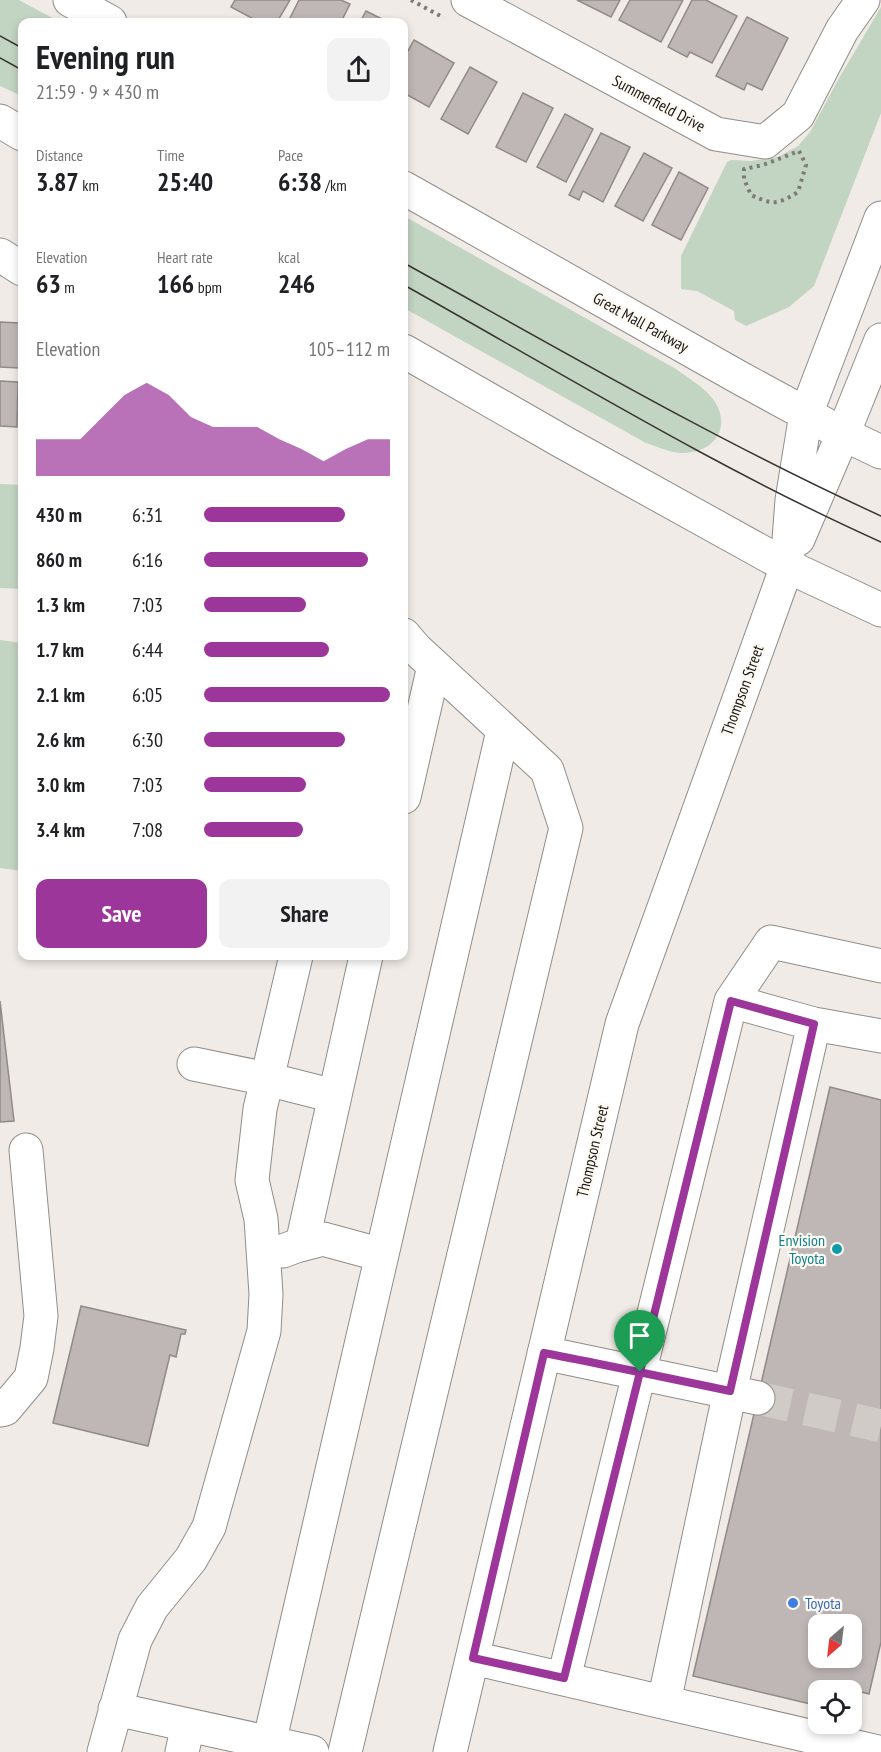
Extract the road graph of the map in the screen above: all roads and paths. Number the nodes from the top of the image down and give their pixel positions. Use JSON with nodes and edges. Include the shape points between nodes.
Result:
{"nodes":[{"id":1,"x":70,"y":0,"type":"edge"},
{"id":2,"x":468,"y":0,"type":"edge"},
{"id":3,"x":863,"y":0,"type":"edge"},
{"id":4,"x":504,"y":8,"type":"edge"},
{"id":5,"x":103,"y":18,"type":"edge"},
{"id":6,"x":0,"y":121,"type":"edge"},
{"id":7,"x":18,"y":132,"type":"edge"},
{"id":8,"x":763,"y":165,"type":"joint"},
{"id":9,"x":408,"y":190,"type":"edge"},
{"id":10,"x":881,"y":218,"type":"edge"},
{"id":11,"x":0,"y":255,"type":"edge"},
{"id":12,"x":18,"y":266,"type":"edge"},
{"id":13,"x":881,"y":340,"type":"edge"},
{"id":14,"x":408,"y":353,"type":"edge"},
{"id":15,"x":806,"y":414,"type":"junction"},
{"id":16,"x":843,"y":434,"type":"junction"},
{"id":17,"x":881,"y":452,"type":"edge"},
{"id":18,"x":787,"y":566,"type":"junction"},
{"id":19,"x":881,"y":610,"type":"edge"},
{"id":20,"x":408,"y":640,"type":"edge"},
{"id":21,"x":434,"y":666,"type":"junction"},
{"id":22,"x":503,"y":731,"type":"junction"},
{"id":23,"x":408,"y":780,"type":"edge"},
{"id":24,"x":295,"y":960,"type":"edge"},
{"id":25,"x":365,"y":960,"type":"edge"},
{"id":26,"x":881,"y":966,"type":"edge"},
{"id":27,"x":731,"y":1001,"type":"junction"},
{"id":28,"x":814,"y":1024,"type":"junction"},
{"id":29,"x":881,"y":1036,"type":"edge"},
{"id":30,"x":194,"y":1065,"type":"dead end"},
{"id":31,"x":267,"y":1079,"type":"junction"},
{"id":32,"x":334,"y":1095,"type":"junction"},
{"id":33,"x":26,"y":1150,"type":"dead end"},
{"id":34,"x":302,"y":1244,"type":"junction"},
{"id":35,"x":382,"y":1255,"type":"junction"},
{"id":36,"x":264,"y":1260,"type":"junction"},
{"id":37,"x":544,"y":1353,"type":"junction"},
{"id":38,"x":640,"y":1372,"type":"junction"},
{"id":39,"x":744,"y":1394,"type":"junction"},
{"id":40,"x":0,"y":1410,"type":"edge"},
{"id":41,"x":473,"y":1658,"type":"junction"},
{"id":42,"x":564,"y":1678,"type":"junction"},
{"id":43,"x":664,"y":1702,"type":"junction"},
{"id":44,"x":115,"y":1709,"type":"junction"},
{"id":45,"x":185,"y":1738,"type":"edge"},
{"id":46,"x":268,"y":1747,"type":"edge"},
{"id":47,"x":104,"y":1752,"type":"edge"},
{"id":48,"x":312,"y":1752,"type":"edge"},
{"id":49,"x":345,"y":1752,"type":"edge"},
{"id":50,"x":450,"y":1752,"type":"edge"},
{"id":51,"x":878,"y":1752,"type":"edge"}],
"edges":[{"from":1,"to":5,"type":"main road"},
{"from":2,"to":4,"type":"main road","name":"Summerfield Drive"},
{"from":3,"to":4,"type":"main road","name":"Summerfield Drive","via":[[842,30],[798,115],[765,142],[716,134]]},
{"from":6,"to":7,"type":"main road"},
{"from":8,"to":8,"type":"path","via":[[744,169],[751,195],[774,203],[798,192],[806,165],[799,151]]},
{"from":9,"to":15,"type":"main road","name":"Great Mall Parkway"},
{"from":10,"to":15,"type":"main road","name":"Thompson Street"},
{"from":11,"to":12,"type":"main road"},
{"from":13,"to":16,"type":"main road","name":"Thompson Street"},
{"from":14,"to":18,"type":"main road"},
{"from":15,"to":16,"type":"main road","name":"Great Mall Parkway"},
{"from":15,"to":18,"type":"main road","name":"Thompson Street","via":[[792,500]]},
{"from":16,"to":17,"type":"main road","name":"Great Mall Parkway"},
{"from":16,"to":18,"type":"main road","name":"Thompson Street"},
{"from":18,"to":19,"type":"main road"},
{"from":18,"to":37,"type":"main road","name":"Thompson Street","via":[[622,1024]]},
{"from":20,"to":21,"type":"main road"},
{"from":21,"to":22,"type":"main road"},
{"from":21,"to":23,"type":"main road"},
{"from":22,"to":35,"type":"main road"},
{"from":22,"to":49,"type":"main road","via":[[547,770],[566,828]]},
{"from":24,"to":31,"type":"main road"},
{"from":25,"to":32,"type":"main road"},
{"from":26,"to":27,"type":"main road","via":[[771,942]]},
{"from":27,"to":28,"type":"main road"},
{"from":27,"to":38,"type":"main road"},
{"from":28,"to":29,"type":"main road"},
{"from":28,"to":39,"type":"main road"},
{"from":30,"to":31,"type":"main road"},
{"from":31,"to":32,"type":"main road"},
{"from":31,"to":36,"type":"main road","via":[[252,1180],[261,1219]]},
{"from":32,"to":34,"type":"main road"},
{"from":33,"to":40,"type":"main road","via":[[41,1316],[31,1378]]},
{"from":34,"to":35,"type":"main road","via":[[323,1239]]},
{"from":34,"to":36,"type":"main road"},
{"from":35,"to":46,"type":"main road"},
{"from":36,"to":44,"type":"main road","via":[[264,1331],[209,1527],[191,1559],[152,1607],[135,1640]]},
{"from":37,"to":38,"type":"main road"},
{"from":37,"to":41,"type":"main road","name":"Thompson Street"},
{"from":38,"to":39,"type":"main road"},
{"from":38,"to":42,"type":"main road"},
{"from":39,"to":43,"type":"main road"},
{"from":41,"to":42,"type":"main road"},
{"from":41,"to":50,"type":"main road","name":"Thompson Street"},
{"from":42,"to":43,"type":"main road"},
{"from":43,"to":51,"type":"main road"},
{"from":44,"to":45,"type":"main road"},
{"from":44,"to":47,"type":"main road"},
{"from":45,"to":46,"type":"main road"},
{"from":46,"to":48,"type":"main road"}]}
